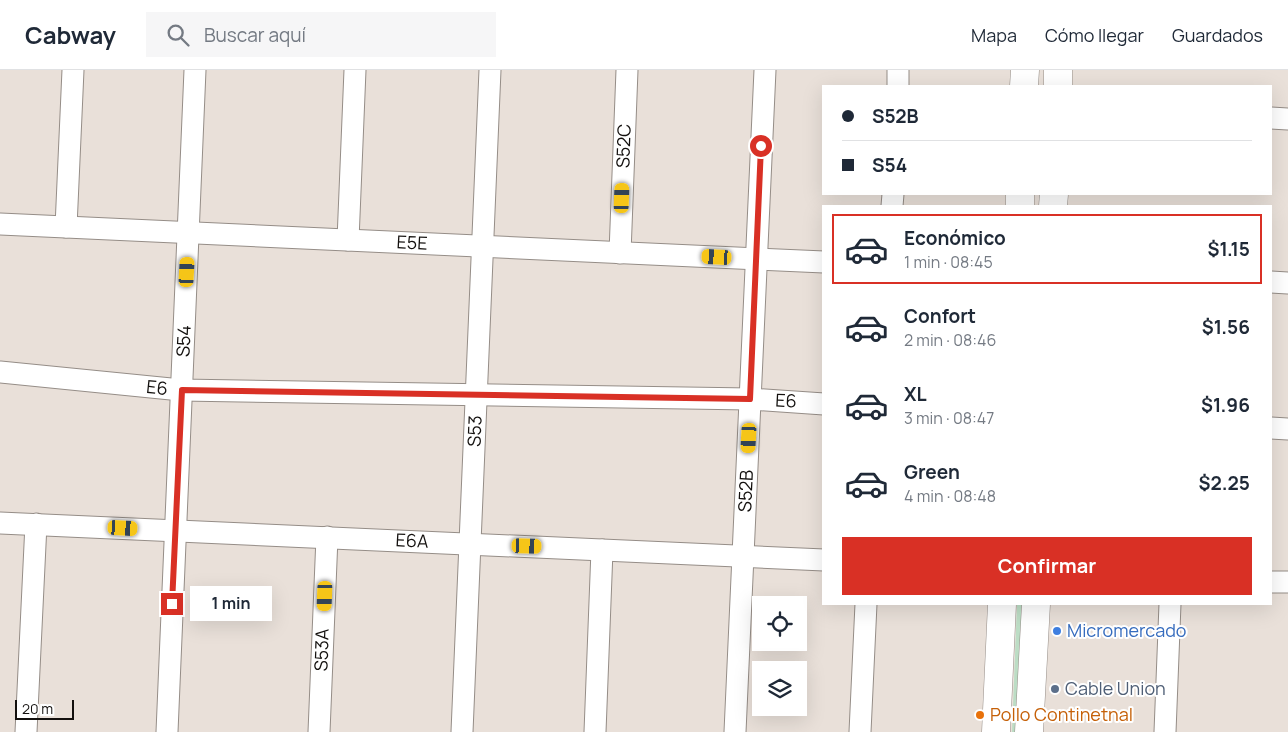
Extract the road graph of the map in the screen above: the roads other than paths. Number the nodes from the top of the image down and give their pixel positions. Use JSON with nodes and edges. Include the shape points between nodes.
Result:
{"nodes":[{"id":1,"x":73,"y":70,"type":"edge"},
{"id":2,"x":195,"y":70,"type":"edge"},
{"id":3,"x":355,"y":70,"type":"edge"},
{"id":4,"x":490,"y":70,"type":"edge"},
{"id":5,"x":627,"y":70,"type":"edge"},
{"id":6,"x":765,"y":70,"type":"edge"},
{"id":7,"x":898,"y":70,"type":"edge"},
{"id":8,"x":1025,"y":70,"type":"edge"},
{"id":9,"x":1058,"y":70,"type":"edge"},
{"id":10,"x":898,"y":85,"type":"edge"},
{"id":11,"x":1024,"y":85,"type":"edge"},
{"id":12,"x":1058,"y":85,"type":"edge"},
{"id":13,"x":1272,"y":118,"type":"edge"},
{"id":14,"x":1288,"y":119,"type":"edge"},
{"id":15,"x":0,"y":224,"type":"edge"},
{"id":16,"x":66,"y":227,"type":"junction"},
{"id":17,"x":188,"y":233,"type":"junction"},
{"id":18,"x":348,"y":240,"type":"junction"},
{"id":19,"x":483,"y":246,"type":"junction"},
{"id":20,"x":620,"y":252,"type":"junction"},
{"id":21,"x":756,"y":259,"type":"junction"},
{"id":22,"x":822,"y":262,"type":"edge"},
{"id":23,"x":1272,"y":282,"type":"edge"},
{"id":24,"x":1288,"y":283,"type":"edge"},
{"id":25,"x":0,"y":372,"type":"edge"},
{"id":26,"x":182,"y":390,"type":"junction"},
{"id":27,"x":476,"y":394,"type":"junction"},
{"id":28,"x":750,"y":399,"type":"junction"},
{"id":29,"x":822,"y":404,"type":"edge"},
{"id":30,"x":1272,"y":428,"type":"edge"},
{"id":31,"x":1288,"y":429,"type":"edge"},
{"id":32,"x":0,"y":522,"type":"edge"},
{"id":33,"x":36,"y":524,"type":"junction"},
{"id":34,"x":176,"y":531,"type":"junction"},
{"id":35,"x":327,"y":537,"type":"junction"},
{"id":36,"x":470,"y":544,"type":"junction"},
{"id":37,"x":602,"y":550,"type":"junction"},
{"id":38,"x":744,"y":557,"type":"junction"},
{"id":39,"x":822,"y":560,"type":"edge"},
{"id":40,"x":1272,"y":582,"type":"edge"},
{"id":41,"x":1288,"y":582,"type":"edge"},
{"id":42,"x":866,"y":605,"type":"edge"},
{"id":43,"x":1002,"y":605,"type":"edge"},
{"id":44,"x":1036,"y":605,"type":"edge"},
{"id":45,"x":1170,"y":605,"type":"edge"},
{"id":46,"x":26,"y":732,"type":"edge"},
{"id":47,"x":167,"y":732,"type":"edge"},
{"id":48,"x":319,"y":732,"type":"edge"},
{"id":49,"x":462,"y":732,"type":"edge"},
{"id":50,"x":594,"y":732,"type":"edge"},
{"id":51,"x":735,"y":732,"type":"edge"},
{"id":52,"x":860,"y":732,"type":"edge"},
{"id":53,"x":996,"y":732,"type":"edge"},
{"id":54,"x":1029,"y":732,"type":"edge"},
{"id":55,"x":1165,"y":732,"type":"edge"}],
"edges":[{"from":1,"to":16,"type":"street"},
{"from":2,"to":17,"type":"street","name":"S54"},
{"from":3,"to":18,"type":"street"},
{"from":4,"to":19,"type":"street","name":"S53"},
{"from":5,"to":20,"type":"street","name":"S52C"},
{"from":6,"to":21,"type":"street","name":"S52B"},
{"from":7,"to":10,"type":"street"},
{"from":8,"to":11,"type":"main road"},
{"from":9,"to":12,"type":"main road"},
{"from":13,"to":14,"type":"street"},
{"from":15,"to":16,"type":"street","name":"E5E"},
{"from":16,"to":17,"type":"street","name":"E5E"},
{"from":17,"to":18,"type":"street","name":"E5E"},
{"from":17,"to":26,"type":"street","name":"S54"},
{"from":18,"to":19,"type":"street","name":"E5E"},
{"from":19,"to":20,"type":"street","name":"E5E"},
{"from":19,"to":27,"type":"street","name":"S53"},
{"from":20,"to":21,"type":"street","name":"E5E"},
{"from":21,"to":22,"type":"street","name":"E5E"},
{"from":21,"to":28,"type":"street","name":"S52B"},
{"from":23,"to":24,"type":"street"},
{"from":25,"to":26,"type":"street","name":"E6"},
{"from":26,"to":27,"type":"street","name":"E6"},
{"from":26,"to":34,"type":"street","name":"S54"},
{"from":27,"to":28,"type":"street","name":"E6"},
{"from":27,"to":36,"type":"street","name":"S53"},
{"from":28,"to":29,"type":"street","name":"E6"},
{"from":28,"to":38,"type":"street","name":"S52B"},
{"from":30,"to":31,"type":"street"},
{"from":32,"to":33,"type":"street","name":"E6A"},
{"from":33,"to":34,"type":"street","name":"E6A"},
{"from":33,"to":46,"type":"street"},
{"from":34,"to":35,"type":"street","name":"E6A"},
{"from":34,"to":47,"type":"street","name":"S54"},
{"from":35,"to":36,"type":"street","name":"E6A"},
{"from":35,"to":48,"type":"street","name":"S53A"},
{"from":36,"to":37,"type":"street","name":"E6A"},
{"from":36,"to":49,"type":"street","name":"S53"},
{"from":37,"to":38,"type":"street","name":"E6A"},
{"from":37,"to":50,"type":"street"},
{"from":38,"to":39,"type":"street","name":"E6A"},
{"from":38,"to":51,"type":"street","name":"S52B"},
{"from":40,"to":41,"type":"street"},
{"from":42,"to":52,"type":"street"},
{"from":43,"to":53,"type":"main road"},
{"from":44,"to":54,"type":"main road"},
{"from":45,"to":55,"type":"street"}]}
